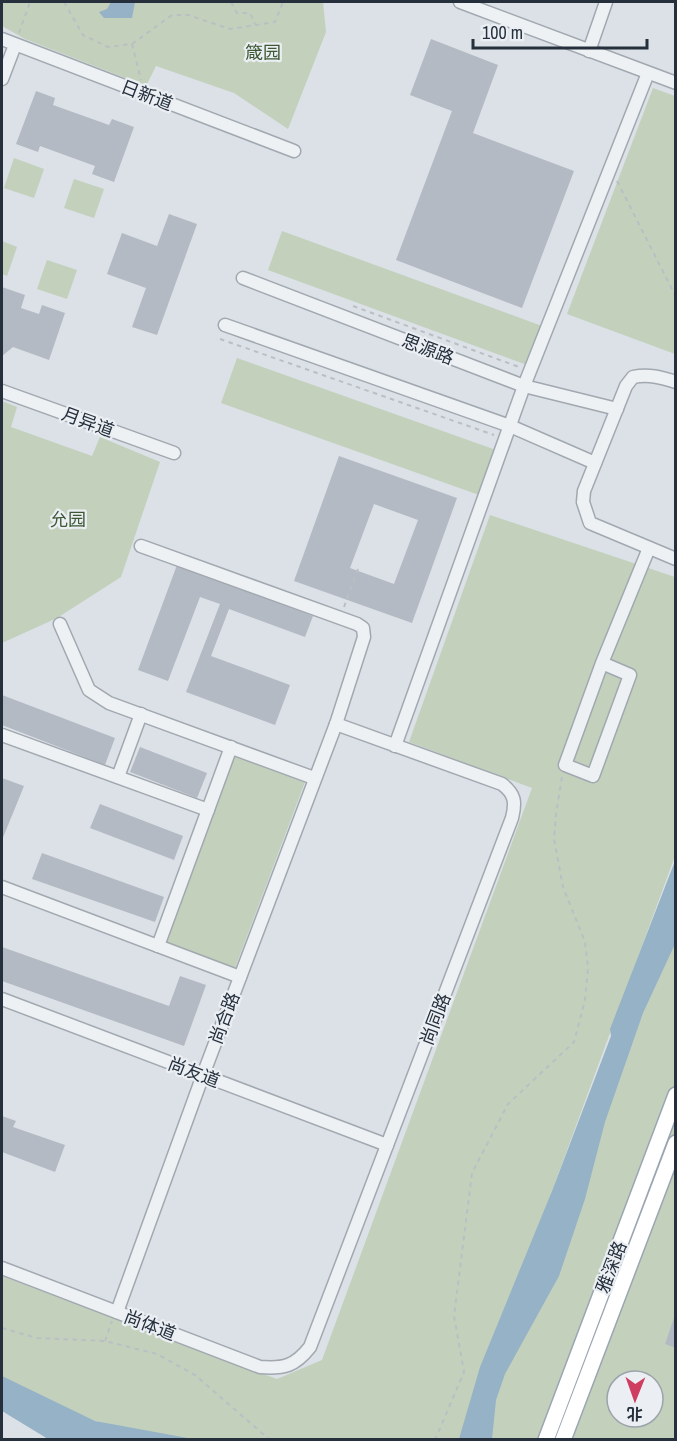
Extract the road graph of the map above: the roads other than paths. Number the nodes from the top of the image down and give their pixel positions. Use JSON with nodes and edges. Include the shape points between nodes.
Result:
{"nodes":[{"id":1,"x":460,"y":2,"type":"edge"},
{"id":2,"x":606,"y":2,"type":"edge"},
{"id":3,"x":2,"y":39,"type":"edge"},
{"id":4,"x":15,"y":45,"type":"junction"},
{"id":5,"x":588,"y":51,"type":"junction"},
{"id":6,"x":648,"y":73,"type":"junction"},
{"id":7,"x":2,"y":79,"type":"edge"},
{"id":8,"x":675,"y":84,"type":"edge"},
{"id":9,"x":294,"y":151,"type":"dead end"},
{"id":10,"x":243,"y":278,"type":"dead end"},
{"id":11,"x":225,"y":325,"type":"dead end"},
{"id":12,"x":675,"y":382,"type":"edge"},
{"id":13,"x":524,"y":386,"type":"junction"},
{"id":14,"x":2,"y":391,"type":"edge"},
{"id":15,"x":616,"y":409,"type":"junction"},
{"id":16,"x":508,"y":433,"type":"junction"},
{"id":17,"x":174,"y":453,"type":"dead end"},
{"id":18,"x":595,"y":463,"type":"junction"},
{"id":19,"x":141,"y":546,"type":"dead end"},
{"id":20,"x":649,"y":548,"type":"junction"},
{"id":21,"x":675,"y":559,"type":"edge"},
{"id":22,"x":60,"y":624,"type":"dead end"},
{"id":23,"x":602,"y":663,"type":"junction"},
{"id":24,"x":141,"y":714,"type":"junction"},
{"id":25,"x":336,"y":724,"type":"junction"},
{"id":26,"x":2,"y":735,"type":"edge"},
{"id":27,"x":395,"y":746,"type":"junction"},
{"id":28,"x":231,"y":747,"type":"junction"},
{"id":29,"x":118,"y":777,"type":"junction"},
{"id":30,"x":314,"y":778,"type":"junction"},
{"id":31,"x":208,"y":810,"type":"junction"},
{"id":32,"x":2,"y":887,"type":"edge"},
{"id":33,"x":158,"y":946,"type":"junction"},
{"id":34,"x":240,"y":977,"type":"junction"},
{"id":35,"x":2,"y":999,"type":"edge"},
{"id":36,"x":203,"y":1075,"type":"junction"},
{"id":37,"x":675,"y":1095,"type":"edge"},
{"id":38,"x":675,"y":1143,"type":"edge"},
{"id":39,"x":387,"y":1145,"type":"junction"},
{"id":40,"x":2,"y":1268,"type":"edge"},
{"id":41,"x":116,"y":1312,"type":"junction"},
{"id":42,"x":299,"y":1360,"type":"joint"},
{"id":43,"x":546,"y":1440,"type":"edge"},
{"id":44,"x":563,"y":1440,"type":"edge"}],
"edges":[{"from":1,"to":5,"type":"street"},
{"from":2,"to":5,"type":"street"},
{"from":3,"to":4,"type":"street","name":"日新道"},
{"from":4,"to":7,"type":"street"},
{"from":4,"to":9,"type":"street","name":"日新道"},
{"from":5,"to":6,"type":"street"},
{"from":6,"to":8,"type":"street"},
{"from":6,"to":13,"type":"street"},
{"from":10,"to":13,"type":"street","name":"思源路"},
{"from":11,"to":16,"type":"street"},
{"from":12,"to":15,"type":"street","via":[[646,375],[633,377]]},
{"from":13,"to":15,"type":"street","name":"思源路"},
{"from":13,"to":16,"type":"street"},
{"from":14,"to":17,"type":"street","name":"月异道"},
{"from":15,"to":18,"type":"street"},
{"from":16,"to":18,"type":"street"},
{"from":16,"to":27,"type":"street"},
{"from":18,"to":20,"type":"street","via":[[584,491],[590,523]]},
{"from":19,"to":25,"type":"street","name":"尚合路","via":[[363,628],[364,637]]},
{"from":20,"to":21,"type":"street"},
{"from":20,"to":23,"type":"street"},
{"from":22,"to":24,"type":"street","via":[[89,690],[109,703]]},
{"from":23,"to":23,"type":"street","via":[[630,675],[593,776],[566,765]]},
{"from":24,"to":28,"type":"street"},
{"from":24,"to":29,"type":"street"},
{"from":25,"to":27,"type":"street"},
{"from":25,"to":30,"type":"street","name":"尚合路"},
{"from":26,"to":29,"type":"street"},
{"from":27,"to":39,"type":"street","name":"尚同路","via":[[502,784],[512,792],[515,805]]},
{"from":28,"to":30,"type":"street"},
{"from":28,"to":31,"type":"street"},
{"from":29,"to":31,"type":"street"},
{"from":30,"to":34,"type":"street","name":"尚合路"},
{"from":31,"to":33,"type":"street"},
{"from":32,"to":33,"type":"street"},
{"from":33,"to":34,"type":"street"},
{"from":34,"to":36,"type":"street","name":"尚合路"},
{"from":35,"to":36,"type":"street","name":"尚友道"},
{"from":36,"to":39,"type":"street","name":"尚友道"},
{"from":36,"to":41,"type":"street","name":"尚合路"},
{"from":37,"to":43,"type":"main road","name":"雅深路"},
{"from":38,"to":44,"type":"main road","name":"雅深路"},
{"from":39,"to":42,"type":"street","name":"尚同路","via":[[310,1347]]},
{"from":40,"to":41,"type":"street","name":"尚体道"},
{"from":41,"to":42,"type":"street","name":"尚体道","via":[[260,1367],[275,1368]]}]}
